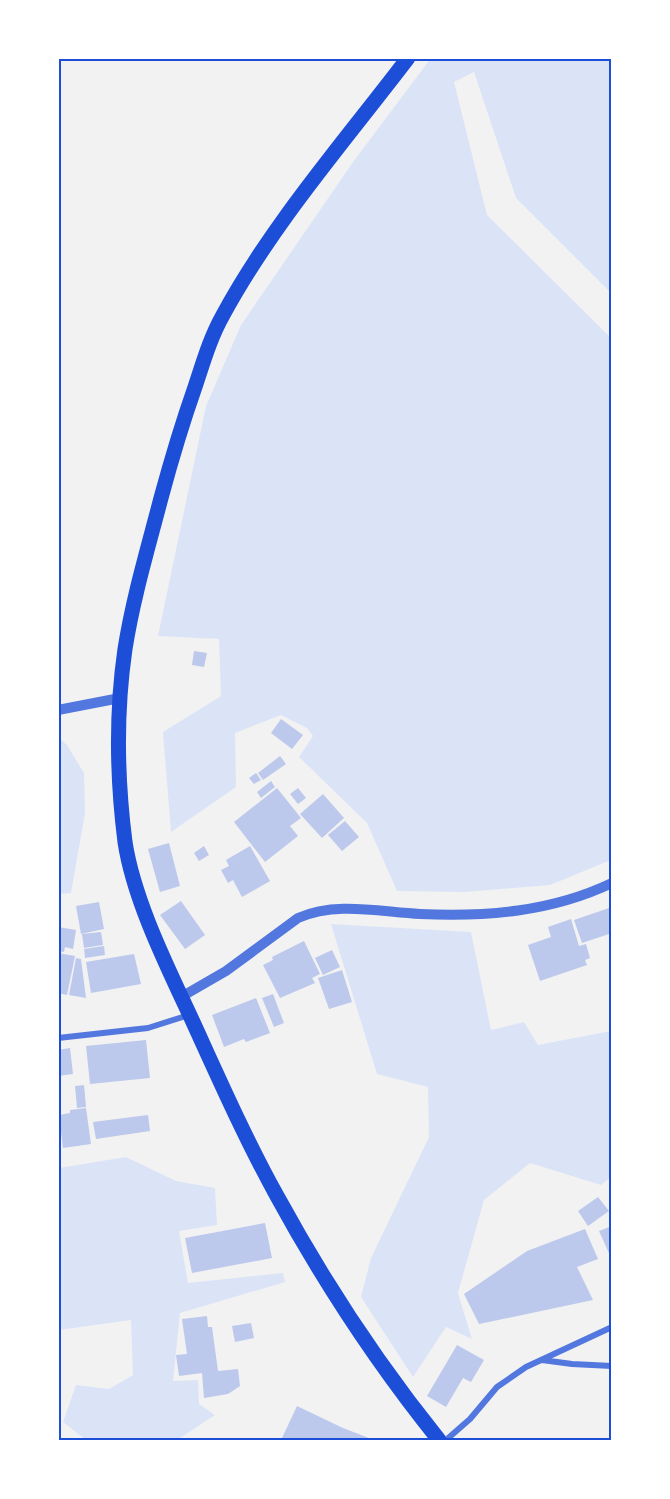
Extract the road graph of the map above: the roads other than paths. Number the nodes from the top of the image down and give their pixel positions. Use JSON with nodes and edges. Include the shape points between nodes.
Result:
{"nodes":[{"id":1,"x":408,"y":58,"type":"edge"},
{"id":2,"x":120,"y":698,"type":"junction"},
{"id":3,"x":58,"y":710,"type":"edge"},
{"id":4,"x":612,"y":883,"type":"edge"},
{"id":5,"x":181,"y":997,"type":"junction"},
{"id":6,"x":190,"y":1015,"type":"junction"},
{"id":7,"x":58,"y":1038,"type":"edge"},
{"id":8,"x":612,"y":1327,"type":"edge"},
{"id":9,"x":542,"y":1360,"type":"junction"},
{"id":10,"x":612,"y":1366,"type":"edge"},
{"id":11,"x":439,"y":1440,"type":"edge"},
{"id":12,"x":446,"y":1440,"type":"edge"}],
"edges":[{"from":1,"to":2,"type":"main road","via":[[295,205],[222,317],[175,446],[132,616]]},
{"from":2,"to":3,"type":"street"},
{"from":2,"to":5,"type":"main road","via":[[118,731],[125,842],[148,920]]},
{"from":4,"to":5,"type":"street","via":[[590,893],[513,912],[446,915],[349,908],[308,913],[226,971]]},
{"from":5,"to":6,"type":"main road"},
{"from":6,"to":7,"type":"street","via":[[148,1028]]},
{"from":6,"to":11,"type":"main road","via":[[237,1119],[329,1287],[386,1373]]},
{"from":8,"to":9,"type":"street"},
{"from":9,"to":10,"type":"street"},
{"from":9,"to":12,"type":"street","via":[[497,1387]]}]}
